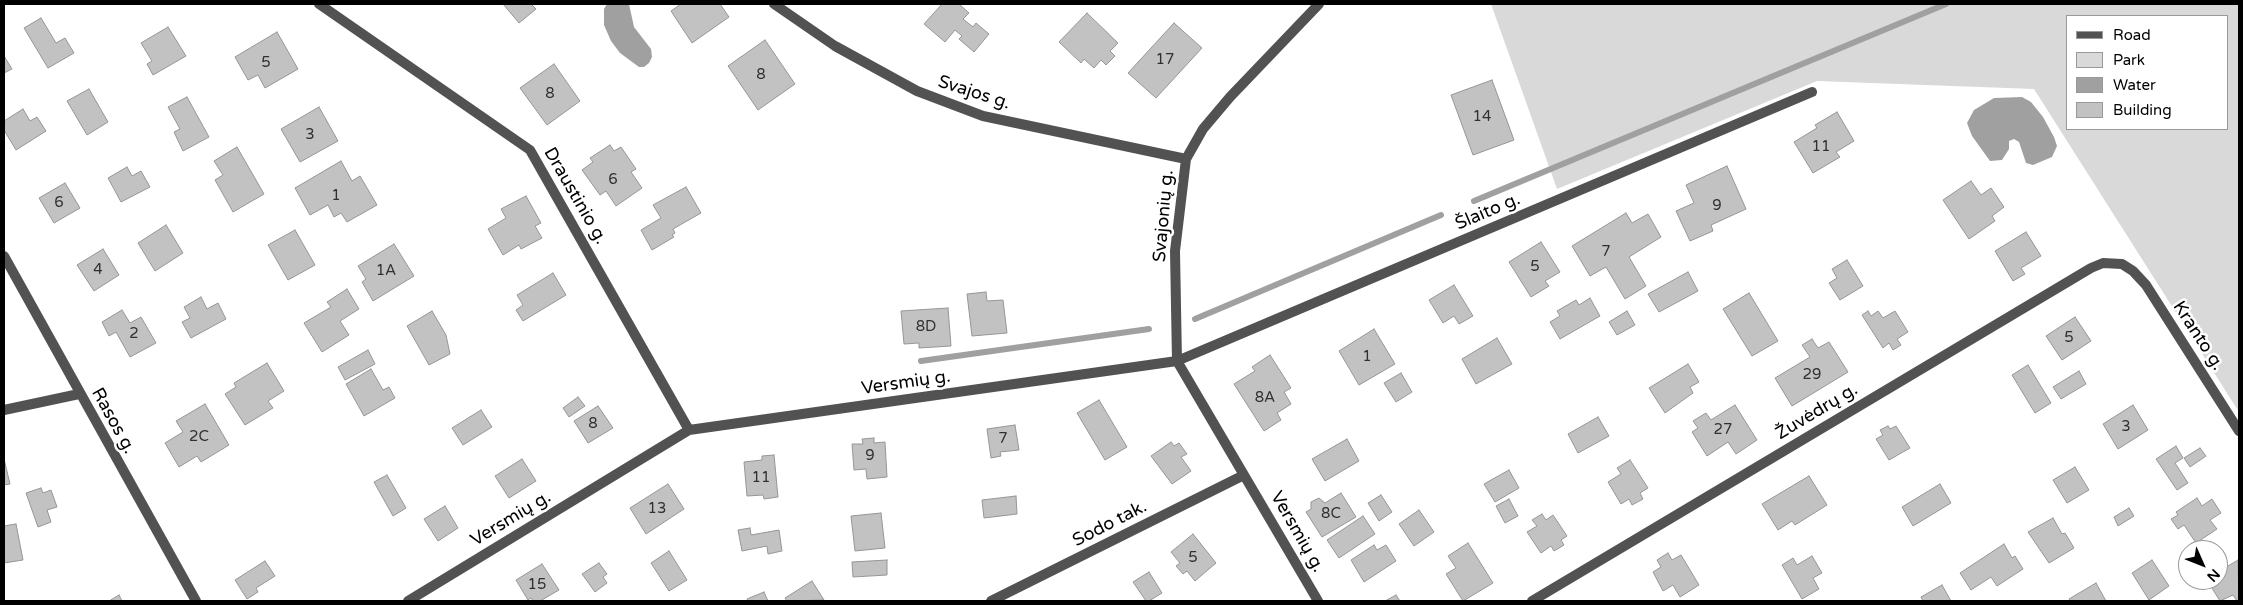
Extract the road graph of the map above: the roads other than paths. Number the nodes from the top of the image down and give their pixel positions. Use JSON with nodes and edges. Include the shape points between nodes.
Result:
{"nodes":[{"id":1,"x":320,"y":4,"type":"edge"},
{"id":2,"x":774,"y":4,"type":"edge"},
{"id":3,"x":1319,"y":4,"type":"edge"},
{"id":4,"x":1812,"y":92,"type":"dead end"},
{"id":5,"x":1186,"y":159,"type":"junction"},
{"id":6,"x":4,"y":256,"type":"edge"},
{"id":7,"x":2122,"y":264,"type":"joint"},
{"id":8,"x":1177,"y":361,"type":"junction"},
{"id":9,"x":79,"y":394,"type":"junction"},
{"id":10,"x":4,"y":410,"type":"edge"},
{"id":11,"x":689,"y":430,"type":"junction"},
{"id":12,"x":2239,"y":432,"type":"edge"},
{"id":13,"x":1244,"y":475,"type":"junction"},
{"id":14,"x":196,"y":601,"type":"edge"},
{"id":15,"x":408,"y":601,"type":"edge"},
{"id":16,"x":991,"y":601,"type":"edge"},
{"id":17,"x":1318,"y":601,"type":"edge"},
{"id":18,"x":1532,"y":601,"type":"edge"}],
"edges":[{"from":1,"to":11,"type":"street","name":"Draustinio g.","via":[[530,150]]},
{"from":2,"to":5,"type":"street","name":"Svajos g.","via":[[835,46],[925,94],[983,116]]},
{"from":3,"to":5,"type":"street","name":"Svajonių g.","via":[[1230,97],[1203,129]]},
{"from":4,"to":8,"type":"street","name":"Šlaito g."},
{"from":5,"to":8,"type":"street","name":"Svajonių g.","via":[[1175,251]]},
{"from":6,"to":9,"type":"street","name":"Rasos g."},
{"from":7,"to":12,"type":"street","name":"Kranto g.","via":[[2146,285]]},
{"from":7,"to":18,"type":"street","name":"Žuvėdrų g.","via":[[2103,263],[2091,268]]},
{"from":8,"to":11,"type":"street","name":"Versmių g."},
{"from":8,"to":13,"type":"street","name":"Versmių g."},
{"from":9,"to":10,"type":"street"},
{"from":9,"to":14,"type":"street","name":"Rasos g."},
{"from":11,"to":15,"type":"street","name":"Versmių g."},
{"from":13,"to":16,"type":"street","name":"Sodo tak."},
{"from":13,"to":17,"type":"street","name":"Versmių g."}]}
